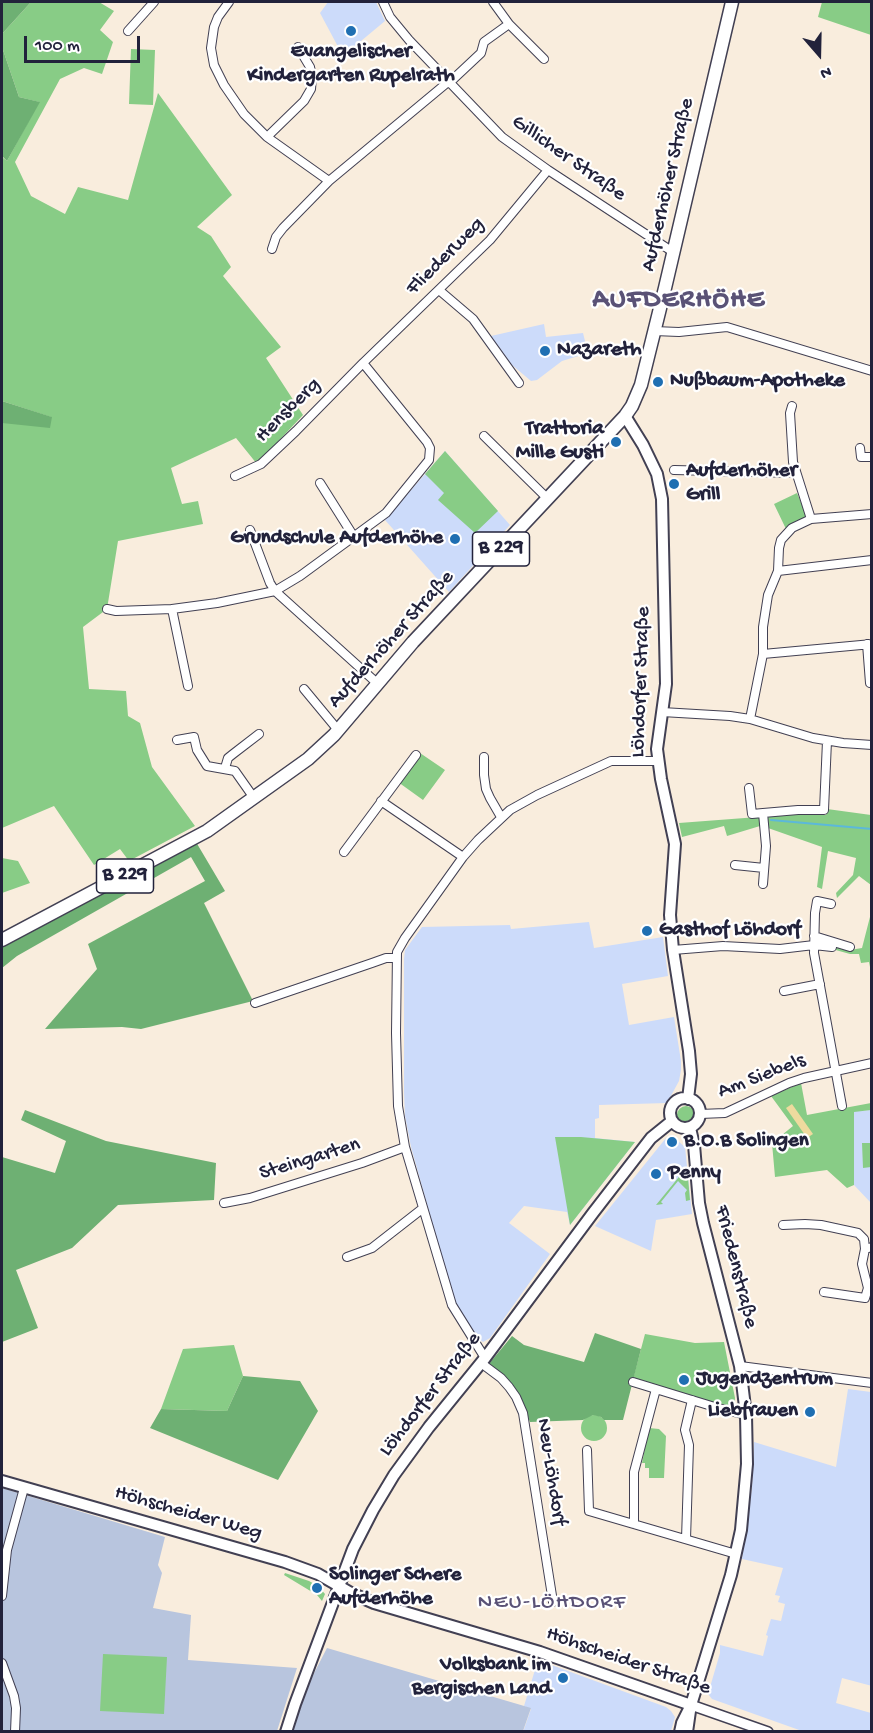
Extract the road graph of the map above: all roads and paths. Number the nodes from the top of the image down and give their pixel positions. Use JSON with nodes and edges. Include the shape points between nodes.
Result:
{"nodes":[{"id":1,"x":154,"y":2,"type":"edge"},
{"id":2,"x":229,"y":2,"type":"edge"},
{"id":3,"x":383,"y":2,"type":"edge"},
{"id":4,"x":493,"y":2,"type":"edge"},
{"id":5,"x":732,"y":2,"type":"edge"},
{"id":6,"x":509,"y":24,"type":"junction"},
{"id":7,"x":128,"y":31,"type":"dead end"},
{"id":8,"x":298,"y":47,"type":"dead end"},
{"id":9,"x":544,"y":58,"type":"dead end"},
{"id":10,"x":449,"y":82,"type":"junction"},
{"id":11,"x":267,"y":137,"type":"junction"},
{"id":12,"x":548,"y":170,"type":"junction"},
{"id":13,"x":329,"y":182,"type":"junction"},
{"id":14,"x":272,"y":249,"type":"dead end"},
{"id":15,"x":673,"y":252,"type":"junction"},
{"id":16,"x":440,"y":290,"type":"junction"},
{"id":17,"x":654,"y":331,"type":"junction"},
{"id":18,"x":363,"y":363,"type":"junction"},
{"id":19,"x":872,"y":371,"type":"edge"},
{"id":20,"x":519,"y":383,"type":"dead end"},
{"id":21,"x":792,"y":406,"type":"dead end"},
{"id":22,"x":625,"y":416,"type":"junction"},
{"id":23,"x":484,"y":436,"type":"dead end"},
{"id":24,"x":860,"y":448,"type":"dead end"},
{"id":25,"x":872,"y":457,"type":"edge"},
{"id":26,"x":674,"y":470,"type":"dead end"},
{"id":27,"x":796,"y":473,"type":"junction"},
{"id":28,"x":235,"y":476,"type":"dead end"},
{"id":29,"x":320,"y":483,"type":"dead end"},
{"id":30,"x":548,"y":499,"type":"junction"},
{"id":31,"x":872,"y":514,"type":"edge"},
{"id":32,"x":811,"y":519,"type":"junction"},
{"id":33,"x":250,"y":530,"type":"dead end"},
{"id":34,"x":354,"y":537,"type":"junction"},
{"id":35,"x":872,"y":560,"type":"edge"},
{"id":36,"x":778,"y":571,"type":"junction"},
{"id":37,"x":275,"y":591,"type":"junction"},
{"id":38,"x":107,"y":609,"type":"dead end"},
{"id":39,"x":172,"y":609,"type":"junction"},
{"id":40,"x":869,"y":644,"type":"edge"},
{"id":41,"x":762,"y":654,"type":"junction"},
{"id":42,"x":870,"y":683,"type":"edge"},
{"id":43,"x":378,"y":684,"type":"junction"},
{"id":44,"x":188,"y":686,"type":"dead end"},
{"id":45,"x":304,"y":689,"type":"dead end"},
{"id":46,"x":662,"y":712,"type":"junction"},
{"id":47,"x":750,"y":719,"type":"junction"},
{"id":48,"x":338,"y":730,"type":"junction"},
{"id":49,"x":259,"y":734,"type":"dead end"},
{"id":50,"x":177,"y":740,"type":"dead end"},
{"id":51,"x":827,"y":741,"type":"junction"},
{"id":52,"x":872,"y":745,"type":"edge"},
{"id":53,"x":416,"y":754,"type":"dead end"},
{"id":54,"x":484,"y":758,"type":"dead end"},
{"id":55,"x":658,"y":760,"type":"junction"},
{"id":56,"x":225,"y":768,"type":"junction"},
{"id":57,"x":750,"y":788,"type":"dead end"},
{"id":58,"x":254,"y":798,"type":"junction"},
{"id":59,"x":381,"y":801,"type":"junction"},
{"id":60,"x":763,"y":813,"type":"junction"},
{"id":61,"x":501,"y":817,"type":"junction"},
{"id":62,"x":344,"y":852,"type":"dead end"},
{"id":63,"x":463,"y":857,"type":"junction"},
{"id":64,"x":735,"y":865,"type":"dead end"},
{"id":65,"x":764,"y":868,"type":"junction"},
{"id":66,"x":763,"y":884,"type":"dead end"},
{"id":67,"x":831,"y":904,"type":"dead end"},
{"id":68,"x":2,"y":940,"type":"edge"},
{"id":69,"x":814,"y":941,"type":"junction"},
{"id":70,"x":832,"y":947,"type":"dead end"},
{"id":71,"x":850,"y":947,"type":"dead end"},
{"id":72,"x":673,"y":950,"type":"junction"},
{"id":73,"x":396,"y":958,"type":"junction"},
{"id":74,"x":820,"y":984,"type":"junction"},
{"id":75,"x":784,"y":991,"type":"dead end"},
{"id":76,"x":255,"y":1003,"type":"dead end"},
{"id":77,"x":871,"y":1066,"type":"edge"},
{"id":78,"x":836,"y":1070,"type":"junction"},
{"id":79,"x":688,"y":1099,"type":"junction"},
{"id":80,"x":842,"y":1106,"type":"dead end"},
{"id":81,"x":700,"y":1114,"type":"junction"},
{"id":82,"x":672,"y":1121,"type":"junction"},
{"id":83,"x":690,"y":1128,"type":"junction"},
{"id":84,"x":405,"y":1147,"type":"junction"},
{"id":85,"x":225,"y":1203,"type":"dead end"},
{"id":86,"x":422,"y":1209,"type":"junction"},
{"id":87,"x":783,"y":1225,"type":"dead end"},
{"id":88,"x":868,"y":1248,"type":"edge"},
{"id":89,"x":347,"y":1257,"type":"dead end"},
{"id":90,"x":824,"y":1292,"type":"dead end"},
{"id":91,"x":483,"y":1360,"type":"junction"},
{"id":92,"x":740,"y":1366,"type":"junction"},
{"id":93,"x":633,"y":1382,"type":"dead end"},
{"id":94,"x":872,"y":1383,"type":"edge"},
{"id":95,"x":656,"y":1389,"type":"junction"},
{"id":96,"x":692,"y":1400,"type":"junction"},
{"id":97,"x":746,"y":1415,"type":"junction"},
{"id":98,"x":587,"y":1450,"type":"dead end"},
{"id":99,"x":2,"y":1481,"type":"edge"},
{"id":100,"x":24,"y":1488,"type":"junction"},
{"id":101,"x":634,"y":1524,"type":"junction"},
{"id":102,"x":686,"y":1539,"type":"junction"},
{"id":103,"x":736,"y":1554,"type":"junction"},
{"id":104,"x":339,"y":1586,"type":"junction"},
{"id":105,"x":2,"y":1596,"type":"edge"},
{"id":106,"x":553,"y":1602,"type":"dead end"},
{"id":107,"x":2,"y":1663,"type":"edge"},
{"id":108,"x":691,"y":1705,"type":"junction"},
{"id":109,"x":15,"y":1731,"type":"edge"},
{"id":110,"x":286,"y":1731,"type":"edge"},
{"id":111,"x":680,"y":1731,"type":"edge"},
{"id":112,"x":687,"y":1731,"type":"edge"},
{"id":113,"x":768,"y":1731,"type":"edge"}],
"edges":[{"from":1,"to":7,"type":"street"},
{"from":2,"to":11,"type":"street","via":[[214,27],[214,65],[239,107]]},
{"from":3,"to":10,"type":"street","name":"Gillicher Straße","via":[[390,17]]},
{"from":4,"to":6,"type":"street"},
{"from":5,"to":15,"type":"main road","name":"Aufderhöher Straße","number":"B 229"},
{"from":6,"to":9,"type":"street"},
{"from":6,"to":10,"type":"street","via":[[484,42],[481,53]]},
{"from":8,"to":11,"type":"street","via":[[310,67],[311,89],[304,102]]},
{"from":10,"to":12,"type":"street","name":"Gillicher Straße","via":[[502,137]]},
{"from":10,"to":13,"type":"street"},
{"from":11,"to":13,"type":"street"},
{"from":12,"to":15,"type":"street","name":"Gillicher Straße"},
{"from":12,"to":16,"type":"street","name":"Fliederweg","via":[[490,240]]},
{"from":13,"to":14,"type":"street","via":[[283,228]]},
{"from":15,"to":17,"type":"main road","name":"Aufderhöher Straße","number":"B 229"},
{"from":16,"to":18,"type":"street","name":"Fliederweg"},
{"from":16,"to":20,"type":"street","via":[[473,319]]},
{"from":17,"to":19,"type":"street","via":[[679,333],[727,327]]},
{"from":17,"to":22,"type":"main road","name":"Aufderhöher Straße","number":"B 229","via":[[640,389]]},
{"from":18,"to":28,"type":"street","name":"Hensberg","via":[[261,464]]},
{"from":18,"to":34,"type":"street","via":[[427,442],[431,453],[386,513]]},
{"from":21,"to":27,"type":"street"},
{"from":22,"to":30,"type":"main road","name":"Aufderhöher Straße","number":"B 229"},
{"from":22,"to":46,"type":"main road","name":"Löhdorfer Straße","via":[[657,474],[662,499],[666,684]]},
{"from":23,"to":30,"type":"street"},
{"from":24,"to":25,"type":"street","via":[[861,457]]},
{"from":26,"to":27,"type":"street"},
{"from":27,"to":32,"type":"street"},
{"from":29,"to":34,"type":"street"},
{"from":30,"to":43,"type":"main road","name":"Aufderhöher Straße","number":"B 229"},
{"from":31,"to":32,"type":"street"},
{"from":32,"to":36,"type":"street","via":[[792,528],[781,540]]},
{"from":33,"to":37,"type":"street"},
{"from":34,"to":37,"type":"street"},
{"from":35,"to":36,"type":"street"},
{"from":36,"to":41,"type":"street","via":[[768,595]]},
{"from":37,"to":39,"type":"street"},
{"from":37,"to":43,"type":"street"},
{"from":38,"to":39,"type":"street"},
{"from":39,"to":44,"type":"street"},
{"from":40,"to":41,"type":"street"},
{"from":40,"to":42,"type":"street"},
{"from":41,"to":47,"type":"street"},
{"from":43,"to":48,"type":"main road","name":"Aufderhöher Straße","number":"B 229"},
{"from":45,"to":48,"type":"street","name":"Aufderhöher Straße"},
{"from":46,"to":47,"type":"street"},
{"from":46,"to":55,"type":"main road","name":"Löhdorfer Straße"},
{"from":47,"to":51,"type":"street"},
{"from":48,"to":58,"type":"main road","name":"Aufderhöher Straße","number":"B 229","via":[[308,759]]},
{"from":49,"to":56,"type":"street","via":[[228,758]]},
{"from":50,"to":56,"type":"street","via":[[194,737],[207,766]]},
{"from":51,"to":52,"type":"street"},
{"from":51,"to":60,"type":"street","via":[[824,810]]},
{"from":53,"to":59,"type":"street"},
{"from":54,"to":61,"type":"street","via":[[486,789]]},
{"from":55,"to":61,"type":"street","via":[[611,761]]},
{"from":55,"to":72,"type":"main road","name":"Löhdorfer Straße","via":[[675,844],[670,915]]},
{"from":56,"to":58,"type":"street","via":[[237,773]]},
{"from":57,"to":60,"type":"street","via":[[752,814]]},
{"from":58,"to":68,"type":"main road","name":"Aufderhöher Straße","number":"B 229","via":[[170,852]]},
{"from":59,"to":62,"type":"street"},
{"from":59,"to":63,"type":"street"},
{"from":60,"to":65,"type":"street"},
{"from":61,"to":63,"type":"street"},
{"from":63,"to":73,"type":"street","via":[[405,938]]},
{"from":64,"to":65,"type":"street"},
{"from":65,"to":66,"type":"street"},
{"from":67,"to":69,"type":"street","via":[[817,901]]},
{"from":69,"to":70,"type":"street"},
{"from":69,"to":71,"type":"street"},
{"from":69,"to":72,"type":"street","via":[[780,949],[723,946]]},
{"from":69,"to":74,"type":"street"},
{"from":72,"to":79,"type":"main road","name":"Löhdorfer Straße","via":[[690,1061]]},
{"from":73,"to":76,"type":"street","via":[[386,958]]},
{"from":73,"to":84,"type":"street","name":"Neu-Löhdorf","via":[[398,1106]]},
{"from":74,"to":75,"type":"street"},
{"from":74,"to":78,"type":"street"},
{"from":77,"to":78,"type":"street","name":"Am Siebels"},
{"from":78,"to":80,"type":"street","name":"Am Siebels"},
{"from":78,"to":81,"type":"street","name":"Am Siebels","via":[[789,1083],[729,1112]]},
{"from":79,"to":81,"type":"main road","via":[[697,1104]]},
{"from":79,"to":82,"type":"main road","name":"Löhdorfer Straße","via":[[674,1103]]},
{"from":81,"to":83,"type":"main road"},
{"from":82,"to":83,"type":"main road","via":[[680,1128]]},
{"from":82,"to":91,"type":"main road","name":"Löhdorfer Straße","via":[[651,1138]]},
{"from":83,"to":92,"type":"main road","name":"Friedenstraße","via":[[703,1223]]},
{"from":84,"to":85,"type":"street","name":"Steingarten"},
{"from":84,"to":86,"type":"street","name":"Neu-Löhdorf"},
{"from":86,"to":89,"type":"street","via":[[372,1248]]},
{"from":86,"to":91,"type":"street","name":"Neu-Löhdorf","via":[[452,1305]]},
{"from":87,"to":88,"type":"street","via":[[821,1225],[858,1233]]},
{"from":88,"to":90,"type":"street","via":[[862,1264],[868,1288],[865,1298]]},
{"from":91,"to":104,"type":"main road","name":"Löhdorfer Straße","via":[[394,1475],[361,1532]]},
{"from":91,"to":106,"type":"street","name":"Neu-Löhdorf","via":[[509,1387],[523,1413]]},
{"from":92,"to":94,"type":"street"},
{"from":92,"to":97,"type":"main road","name":"Friedenstraße"},
{"from":93,"to":95,"type":"street"},
{"from":95,"to":96,"type":"street"},
{"from":95,"to":101,"type":"street","via":[[634,1472]]},
{"from":96,"to":97,"type":"street"},
{"from":96,"to":102,"type":"street","via":[[685,1430],[689,1445]]},
{"from":97,"to":103,"type":"main road","name":"Friedenstraße","via":[[746,1486]]},
{"from":98,"to":101,"type":"street","via":[[589,1511]]},
{"from":99,"to":100,"type":"main road","name":"Höhscheider Weg"},
{"from":100,"to":104,"type":"main road","name":"Höhscheider Weg","via":[[256,1553],[318,1574]]},
{"from":100,"to":105,"type":"street","via":[[7,1550]]},
{"from":101,"to":102,"type":"street"},
{"from":102,"to":103,"type":"street"},
{"from":103,"to":108,"type":"main road","name":"Friedenstraße"},
{"from":104,"to":108,"type":"main road","name":"Höhscheider Straße","via":[[380,1605],[540,1652]]},
{"from":104,"to":110,"type":"main road","name":"Löhdorfer Straße"},
{"from":107,"to":109,"type":"street","via":[[14,1696]]},
{"from":108,"to":111,"type":"main road","name":"Friedenstraße"},
{"from":108,"to":112,"type":"main road","name":"Friedenstraße"},
{"from":108,"to":113,"type":"street","name":"Höhscheider Straße"}]}
